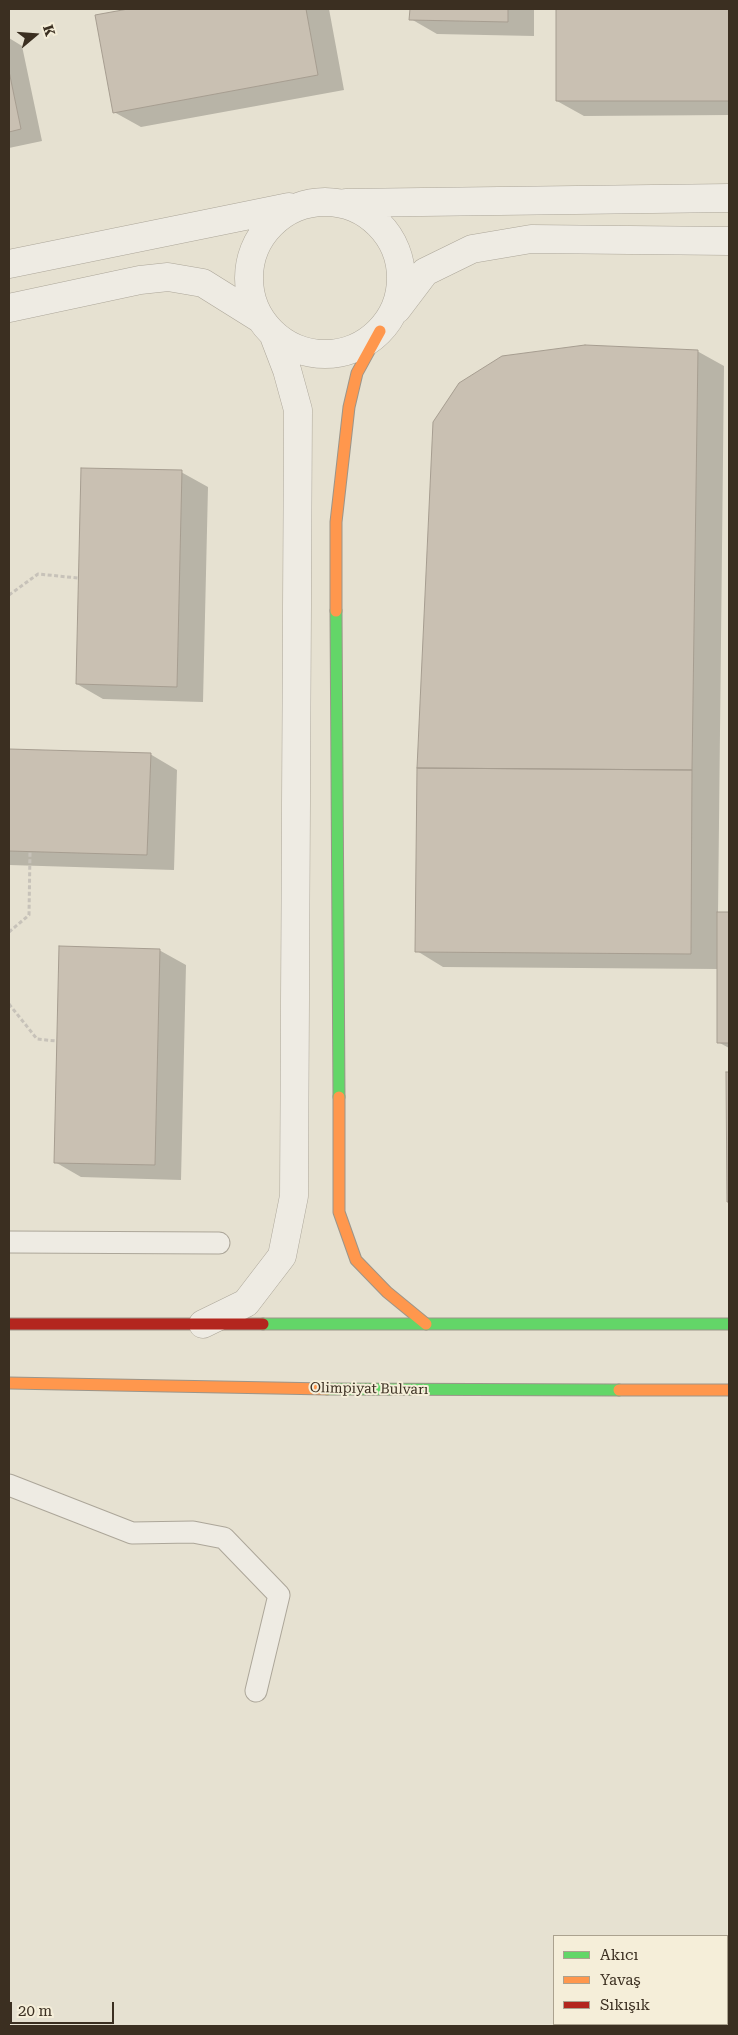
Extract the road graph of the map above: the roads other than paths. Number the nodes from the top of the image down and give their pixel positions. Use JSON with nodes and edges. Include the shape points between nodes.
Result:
{"nodes":[{"id":1,"x":729,"y":198,"type":"edge"},
{"id":2,"x":340,"y":203,"type":"junction"},
{"id":3,"x":303,"y":205,"type":"junction"},
{"id":4,"x":729,"y":241,"type":"edge"},
{"id":5,"x":9,"y":264,"type":"edge"},
{"id":6,"x":9,"y":308,"type":"edge"},
{"id":7,"x":386,"y":322,"type":"junction"},
{"id":8,"x":266,"y":327,"type":"junction"},
{"id":9,"x":9,"y":1242,"type":"edge"},
{"id":10,"x":219,"y":1244,"type":"dead end"},
{"id":11,"x":9,"y":1324,"type":"edge"},
{"id":12,"x":203,"y":1324,"type":"junction"},
{"id":13,"x":426,"y":1324,"type":"junction"},
{"id":14,"x":729,"y":1324,"type":"edge"},
{"id":15,"x":9,"y":1383,"type":"edge"},
{"id":16,"x":729,"y":1390,"type":"edge"},
{"id":17,"x":9,"y":1484,"type":"edge"},
{"id":18,"x":256,"y":1691,"type":"dead end"}],
"edges":[{"from":1,"to":2,"type":"street"},
{"from":2,"to":3,"type":"street"},
{"from":2,"to":7,"type":"street","via":[[362,212],[380,226],[394,246],[400,291]]},
{"from":3,"to":5,"type":"street"},
{"from":3,"to":8,"type":"street","via":[[282,214],[265,230],[254,250],[248,273],[250,296]]},
{"from":4,"to":7,"type":"street","via":[[531,239],[472,249],[424,272]]},
{"from":6,"to":8,"type":"street","via":[[168,277],[203,283]]},
{"from":7,"to":8,"type":"street","via":[[362,346],[340,354],[316,355],[294,349]]},
{"from":7,"to":13,"type":"main road","via":[[357,373],[349,407],[336,522],[339,1212],[356,1260],[387,1292]]},
{"from":8,"to":12,"type":"street","via":[[287,370],[298,410],[294,1196],[282,1256],[246,1303]]},
{"from":9,"to":10,"type":"lane"},
{"from":11,"to":12,"type":"main road"},
{"from":12,"to":13,"type":"main road"},
{"from":13,"to":14,"type":"main road"},
{"from":15,"to":16,"type":"main road","name":"Olimpiyat Bulvarı","via":[[387,1390]]},
{"from":17,"to":18,"type":"lane","via":[[132,1533],[193,1532],[224,1538],[279,1595]]}]}
